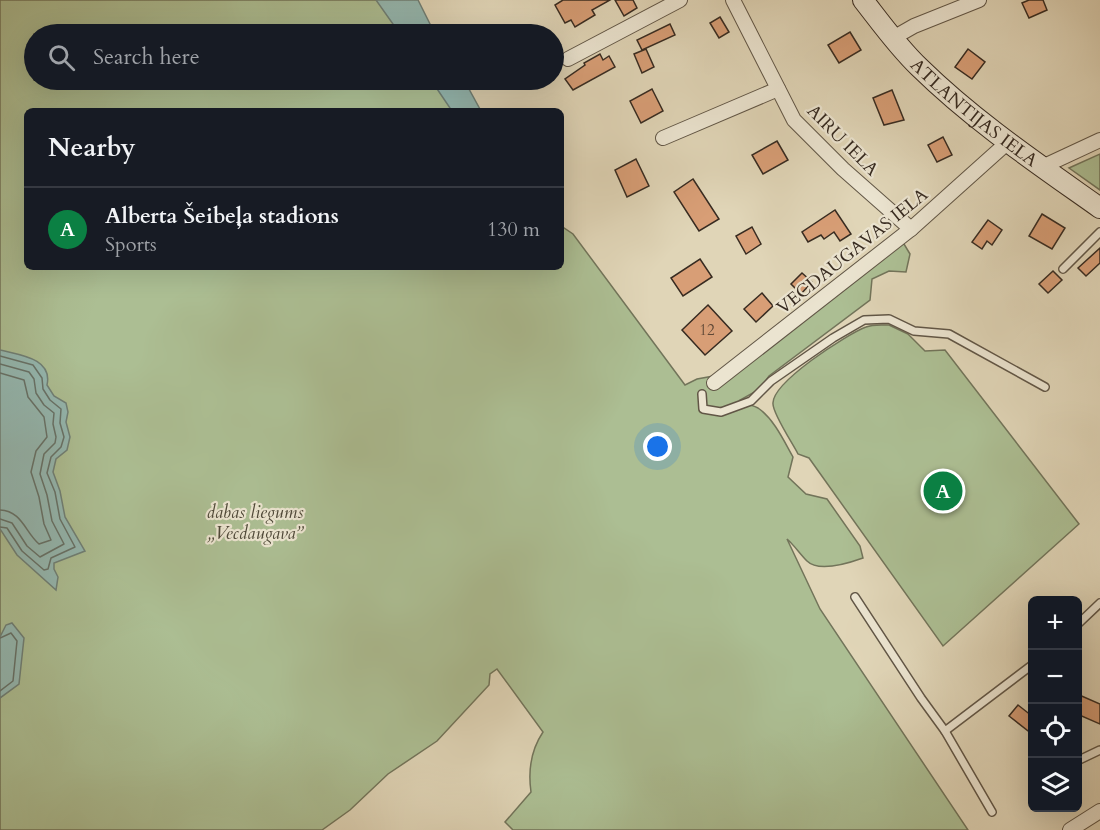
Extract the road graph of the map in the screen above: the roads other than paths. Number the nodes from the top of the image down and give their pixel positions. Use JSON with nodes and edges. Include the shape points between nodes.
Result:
{"nodes":[{"id":1,"x":680,"y":0,"type":"edge"},
{"id":2,"x":733,"y":0,"type":"edge"},
{"id":3,"x":863,"y":0,"type":"edge"},
{"id":4,"x":979,"y":0,"type":"edge"},
{"id":5,"x":958,"y":4,"type":"edge"},
{"id":6,"x":893,"y":38,"type":"junction"},
{"id":7,"x":568,"y":59,"type":"dead end"},
{"id":8,"x":778,"y":89,"type":"junction"},
{"id":9,"x":663,"y":138,"type":"dead end"},
{"id":10,"x":1100,"y":140,"type":"edge"},
{"id":11,"x":1008,"y":142,"type":"junction"},
{"id":12,"x":1042,"y":167,"type":"junction"},
{"id":13,"x":1100,"y":208,"type":"edge"},
{"id":14,"x":911,"y":229,"type":"junction"},
{"id":15,"x":1100,"y":232,"type":"edge"},
{"id":16,"x":1063,"y":269,"type":"dead end"},
{"id":17,"x":714,"y":383,"type":"dead end"},
{"id":18,"x":1045,"y":387,"type":"dead end"},
{"id":19,"x":702,"y":394,"type":"dead end"},
{"id":20,"x":855,"y":597,"type":"dead end"},
{"id":21,"x":1100,"y":603,"type":"edge"},
{"id":22,"x":1082,"y":619,"type":"edge"},
{"id":23,"x":1028,"y":671,"type":"edge"},
{"id":24,"x":945,"y":731,"type":"junction"},
{"id":25,"x":1100,"y":750,"type":"edge"},
{"id":26,"x":1082,"y":759,"type":"edge"},
{"id":27,"x":1100,"y":811,"type":"edge"},
{"id":28,"x":992,"y":812,"type":"dead end"},
{"id":29,"x":1072,"y":829,"type":"edge"}],
"edges":[{"from":1,"to":7,"type":"street"},
{"from":2,"to":8,"type":"street","name":"AIRU IELA"},
{"from":3,"to":6,"type":"main road","name":"ATLANTIJAS IELA"},
{"from":4,"to":5,"type":"street"},
{"from":5,"to":6,"type":"street"},
{"from":6,"to":11,"type":"main road","name":"ATLANTIJAS IELA","via":[[926,73]]},
{"from":8,"to":9,"type":"street"},
{"from":8,"to":14,"type":"street","name":"AIRU IELA","via":[[794,120]]},
{"from":10,"to":12,"type":"street"},
{"from":11,"to":12,"type":"main road","name":"ATLANTIJAS IELA"},
{"from":11,"to":14,"type":"street","name":"VECDAUGAVAS IELA"},
{"from":12,"to":13,"type":"main road","name":"ATLANTIJAS IELA"},
{"from":14,"to":17,"type":"street","name":"VECDAUGAVAS IELA"},
{"from":15,"to":16,"type":"lane"},
{"from":18,"to":19,"type":"lane","via":[[949,334],[914,331],[889,319],[864,320],[833,338],[771,381],[751,401],[721,412],[703,409]]},
{"from":20,"to":24,"type":"lane"},
{"from":21,"to":22,"type":"lane"},
{"from":23,"to":24,"type":"lane"},
{"from":24,"to":28,"type":"lane"},
{"from":25,"to":26,"type":"lane"},
{"from":27,"to":29,"type":"street"}]}
